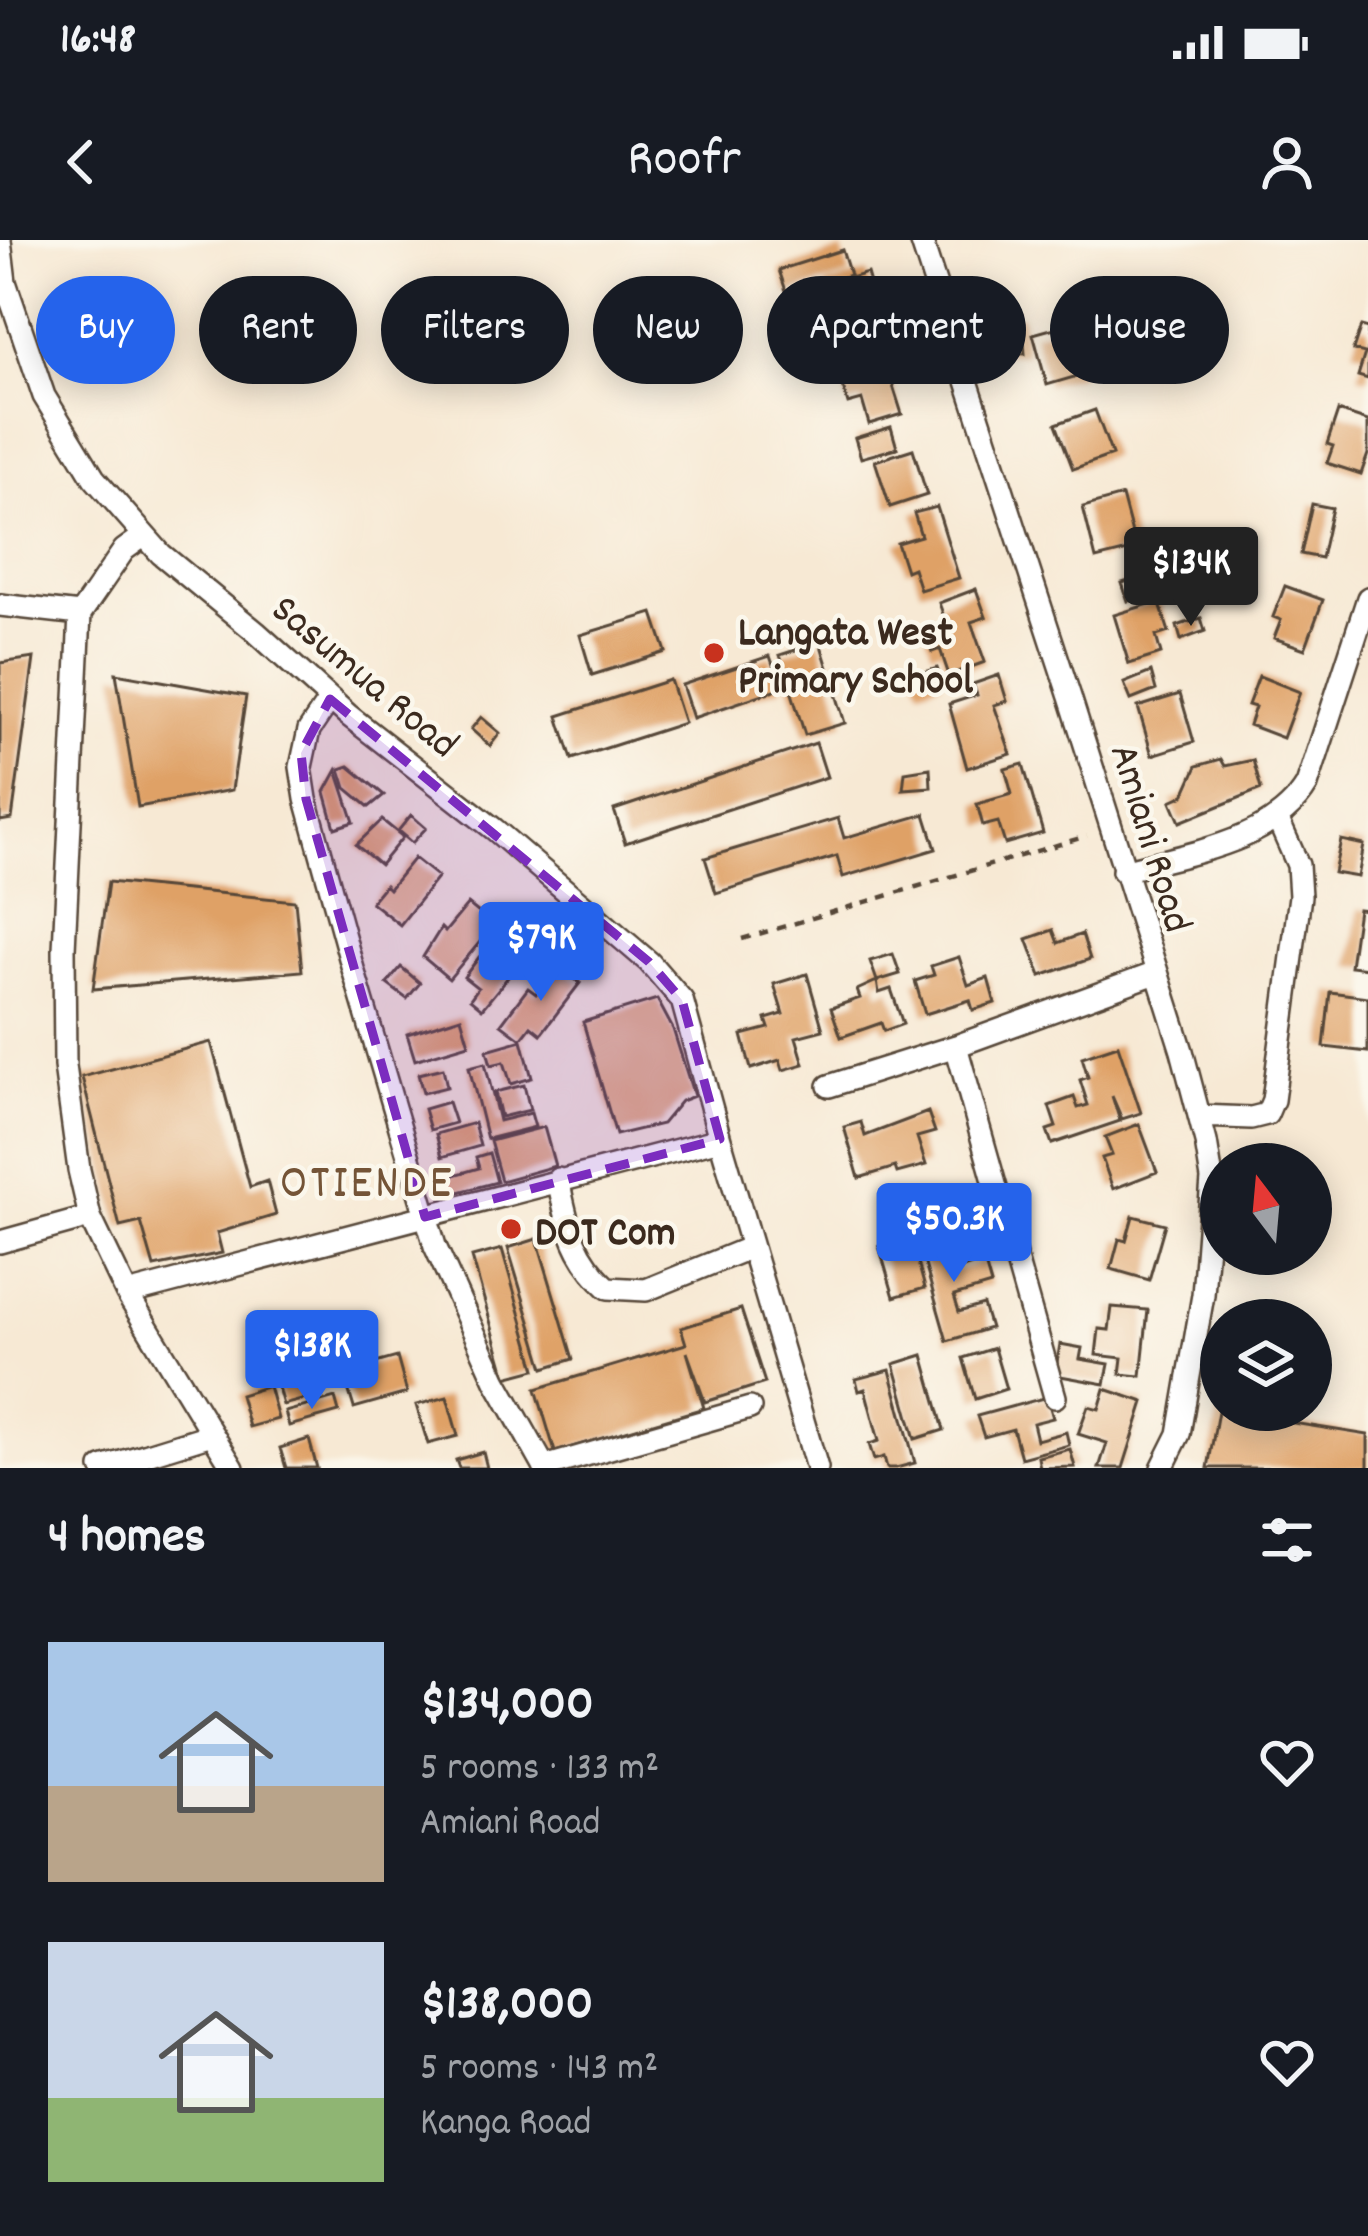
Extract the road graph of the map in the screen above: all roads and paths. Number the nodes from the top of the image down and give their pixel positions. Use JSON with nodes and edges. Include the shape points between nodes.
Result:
{"nodes":[{"id":1,"x":0,"y":240,"type":"edge"},
{"id":2,"x":921,"y":240,"type":"edge"},
{"id":3,"x":2,"y":282,"type":"edge"},
{"id":4,"x":142,"y":537,"type":"junction"},
{"id":5,"x":1368,"y":598,"type":"edge"},
{"id":6,"x":0,"y":605,"type":"edge"},
{"id":7,"x":80,"y":614,"type":"junction"},
{"id":8,"x":329,"y":699,"type":"junction"},
{"id":9,"x":1278,"y":820,"type":"junction"},
{"id":10,"x":1110,"y":828,"type":"junction"},
{"id":11,"x":1123,"y":871,"type":"junction"},
{"id":12,"x":742,"y":939,"type":"dead end"},
{"id":13,"x":1156,"y":973,"type":"junction"},
{"id":14,"x":956,"y":1046,"type":"junction"},
{"id":15,"x":829,"y":1086,"type":"dead end"},
{"id":16,"x":1199,"y":1116,"type":"junction"},
{"id":17,"x":720,"y":1138,"type":"junction"},
{"id":18,"x":558,"y":1179,"type":"junction"},
{"id":19,"x":90,"y":1217,"type":"junction"},
{"id":20,"x":425,"y":1217,"type":"junction"},
{"id":21,"x":0,"y":1242,"type":"edge"},
{"id":22,"x":749,"y":1248,"type":"junction"},
{"id":23,"x":128,"y":1294,"type":"junction"},
{"id":24,"x":1054,"y":1396,"type":"dead end"},
{"id":25,"x":750,"y":1408,"type":"dead end"},
{"id":26,"x":209,"y":1435,"type":"junction"},
{"id":27,"x":544,"y":1467,"type":"edge"},
{"id":28,"x":102,"y":1468,"type":"edge"},
{"id":29,"x":232,"y":1468,"type":"edge"},
{"id":30,"x":817,"y":1468,"type":"edge"},
{"id":31,"x":1162,"y":1468,"type":"edge"}],
"edges":[{"from":1,"to":3,"type":"street","name":"Sasumua Road"},
{"from":2,"to":10,"type":"street","name":"Amiani Road"},
{"from":3,"to":4,"type":"street","name":"Sasumua Road","via":[[44,396]]},
{"from":4,"to":7,"type":"street"},
{"from":4,"to":8,"type":"street","name":"Sasumua Road"},
{"from":5,"to":9,"type":"street","via":[[1306,785]]},
{"from":6,"to":7,"type":"street"},
{"from":7,"to":19,"type":"street","via":[[65,1066]]},
{"from":8,"to":17,"type":"street","name":"Sasumua Road","via":[[649,962],[682,1000]]},
{"from":8,"to":20,"type":"street","via":[[301,753],[305,799]]},
{"from":9,"to":11,"type":"street"},
{"from":9,"to":16,"type":"street","via":[[1298,865],[1300,896],[1273,1100],[1267,1114],[1251,1118]]},
{"from":10,"to":11,"type":"street","name":"Amiani Road"},
{"from":10,"to":12,"type":"path"},
{"from":11,"to":13,"type":"street","name":"Amiani Road"},
{"from":13,"to":14,"type":"street"},
{"from":13,"to":16,"type":"street","name":"Amiani Road"},
{"from":14,"to":15,"type":"street"},
{"from":14,"to":24,"type":"street"},
{"from":16,"to":31,"type":"street","name":"Amiani Road","via":[[1212,1179],[1210,1233],[1185,1405]]},
{"from":17,"to":18,"type":"street"},
{"from":17,"to":22,"type":"street","name":"Sasumua Road"},
{"from":18,"to":20,"type":"street"},
{"from":18,"to":22,"type":"street","via":[[568,1230],[585,1267],[608,1288],[646,1289]]},
{"from":19,"to":21,"type":"street"},
{"from":19,"to":23,"type":"street"},
{"from":20,"to":23,"type":"street"},
{"from":20,"to":27,"type":"street"},
{"from":22,"to":30,"type":"street","name":"Sasumua Road"},
{"from":23,"to":26,"type":"street"},
{"from":25,"to":27,"type":"street"},
{"from":26,"to":28,"type":"street"},
{"from":26,"to":29,"type":"street"}]}
